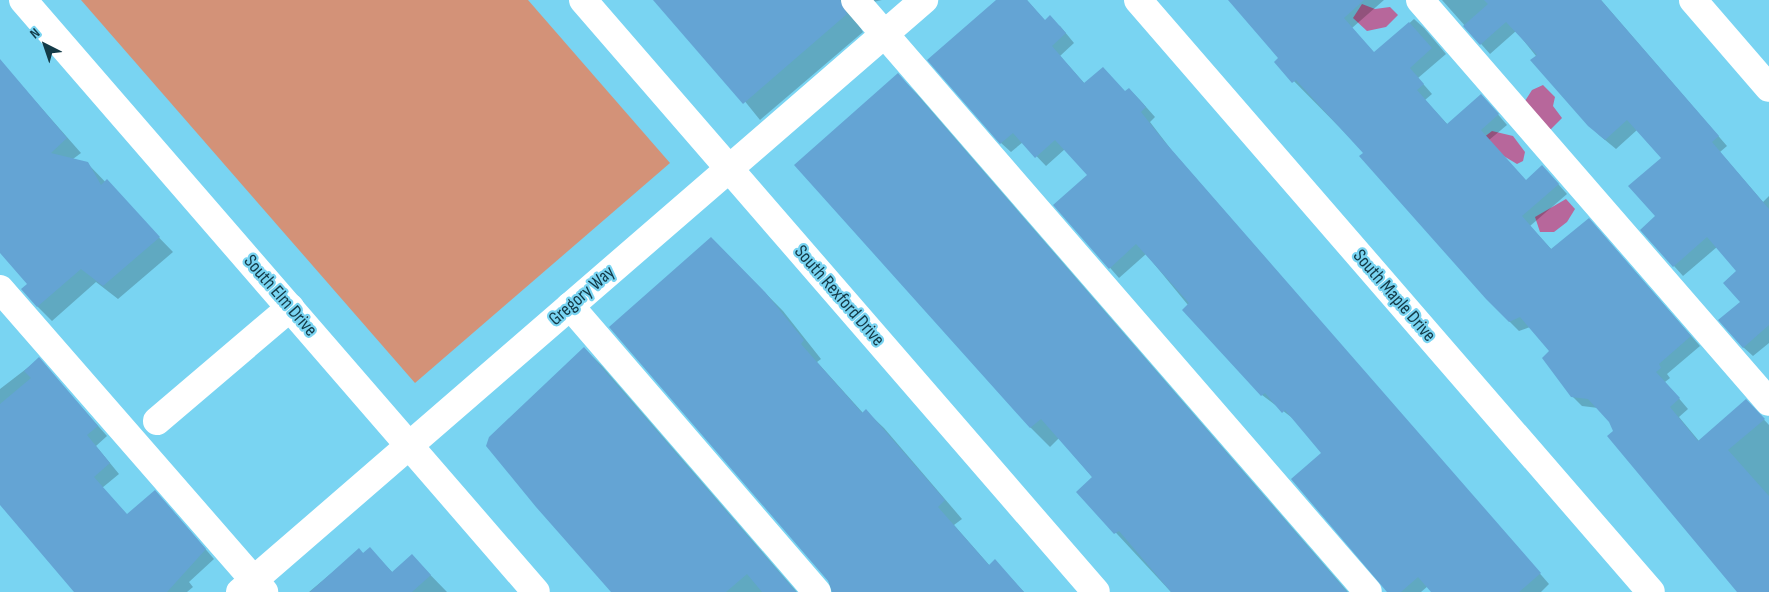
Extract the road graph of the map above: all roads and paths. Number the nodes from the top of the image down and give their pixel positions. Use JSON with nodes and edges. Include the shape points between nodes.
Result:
{"nodes":[{"id":1,"x":23,"y":0,"type":"edge"},
{"id":2,"x":583,"y":0,"type":"edge"},
{"id":3,"x":855,"y":0,"type":"edge"},
{"id":4,"x":924,"y":0,"type":"edge"},
{"id":5,"x":1138,"y":0,"type":"edge"},
{"id":6,"x":1420,"y":0,"type":"edge"},
{"id":7,"x":1693,"y":0,"type":"edge"},
{"id":8,"x":884,"y":34,"type":"junction"},
{"id":9,"x":1769,"y":88,"type":"edge"},
{"id":10,"x":729,"y":169,"type":"junction"},
{"id":11,"x":0,"y":289,"type":"edge"},
{"id":12,"x":570,"y":306,"type":"junction"},
{"id":13,"x":290,"y":308,"type":"junction"},
{"id":14,"x":1769,"y":402,"type":"edge"},
{"id":15,"x":157,"y":421,"type":"dead end"},
{"id":16,"x":410,"y":446,"type":"junction"},
{"id":17,"x":253,"y":588,"type":"edge"},
{"id":18,"x":536,"y":592,"type":"edge"},
{"id":19,"x":817,"y":592,"type":"edge"},
{"id":20,"x":1096,"y":592,"type":"edge"},
{"id":21,"x":1368,"y":592,"type":"edge"},
{"id":22,"x":1651,"y":592,"type":"edge"}],
"edges":[{"from":1,"to":13,"type":"street","name":"South Elm Drive"},
{"from":2,"to":10,"type":"street","name":"South Rexford Drive"},
{"from":3,"to":8,"type":"street"},
{"from":4,"to":8,"type":"street","name":"Gregory Way"},
{"from":5,"to":22,"type":"street","name":"South Maple Drive"},
{"from":6,"to":14,"type":"street"},
{"from":7,"to":9,"type":"street"},
{"from":8,"to":10,"type":"street","name":"Gregory Way"},
{"from":8,"to":21,"type":"street"},
{"from":10,"to":12,"type":"street","name":"Gregory Way"},
{"from":10,"to":20,"type":"street","name":"South Rexford Drive"},
{"from":11,"to":17,"type":"street"},
{"from":12,"to":16,"type":"street","name":"Gregory Way"},
{"from":12,"to":19,"type":"street"},
{"from":13,"to":15,"type":"street"},
{"from":13,"to":16,"type":"street","name":"South Elm Drive"},
{"from":16,"to":17,"type":"street","name":"Gregory Way"},
{"from":16,"to":18,"type":"street","name":"South Elm Drive"}]}
